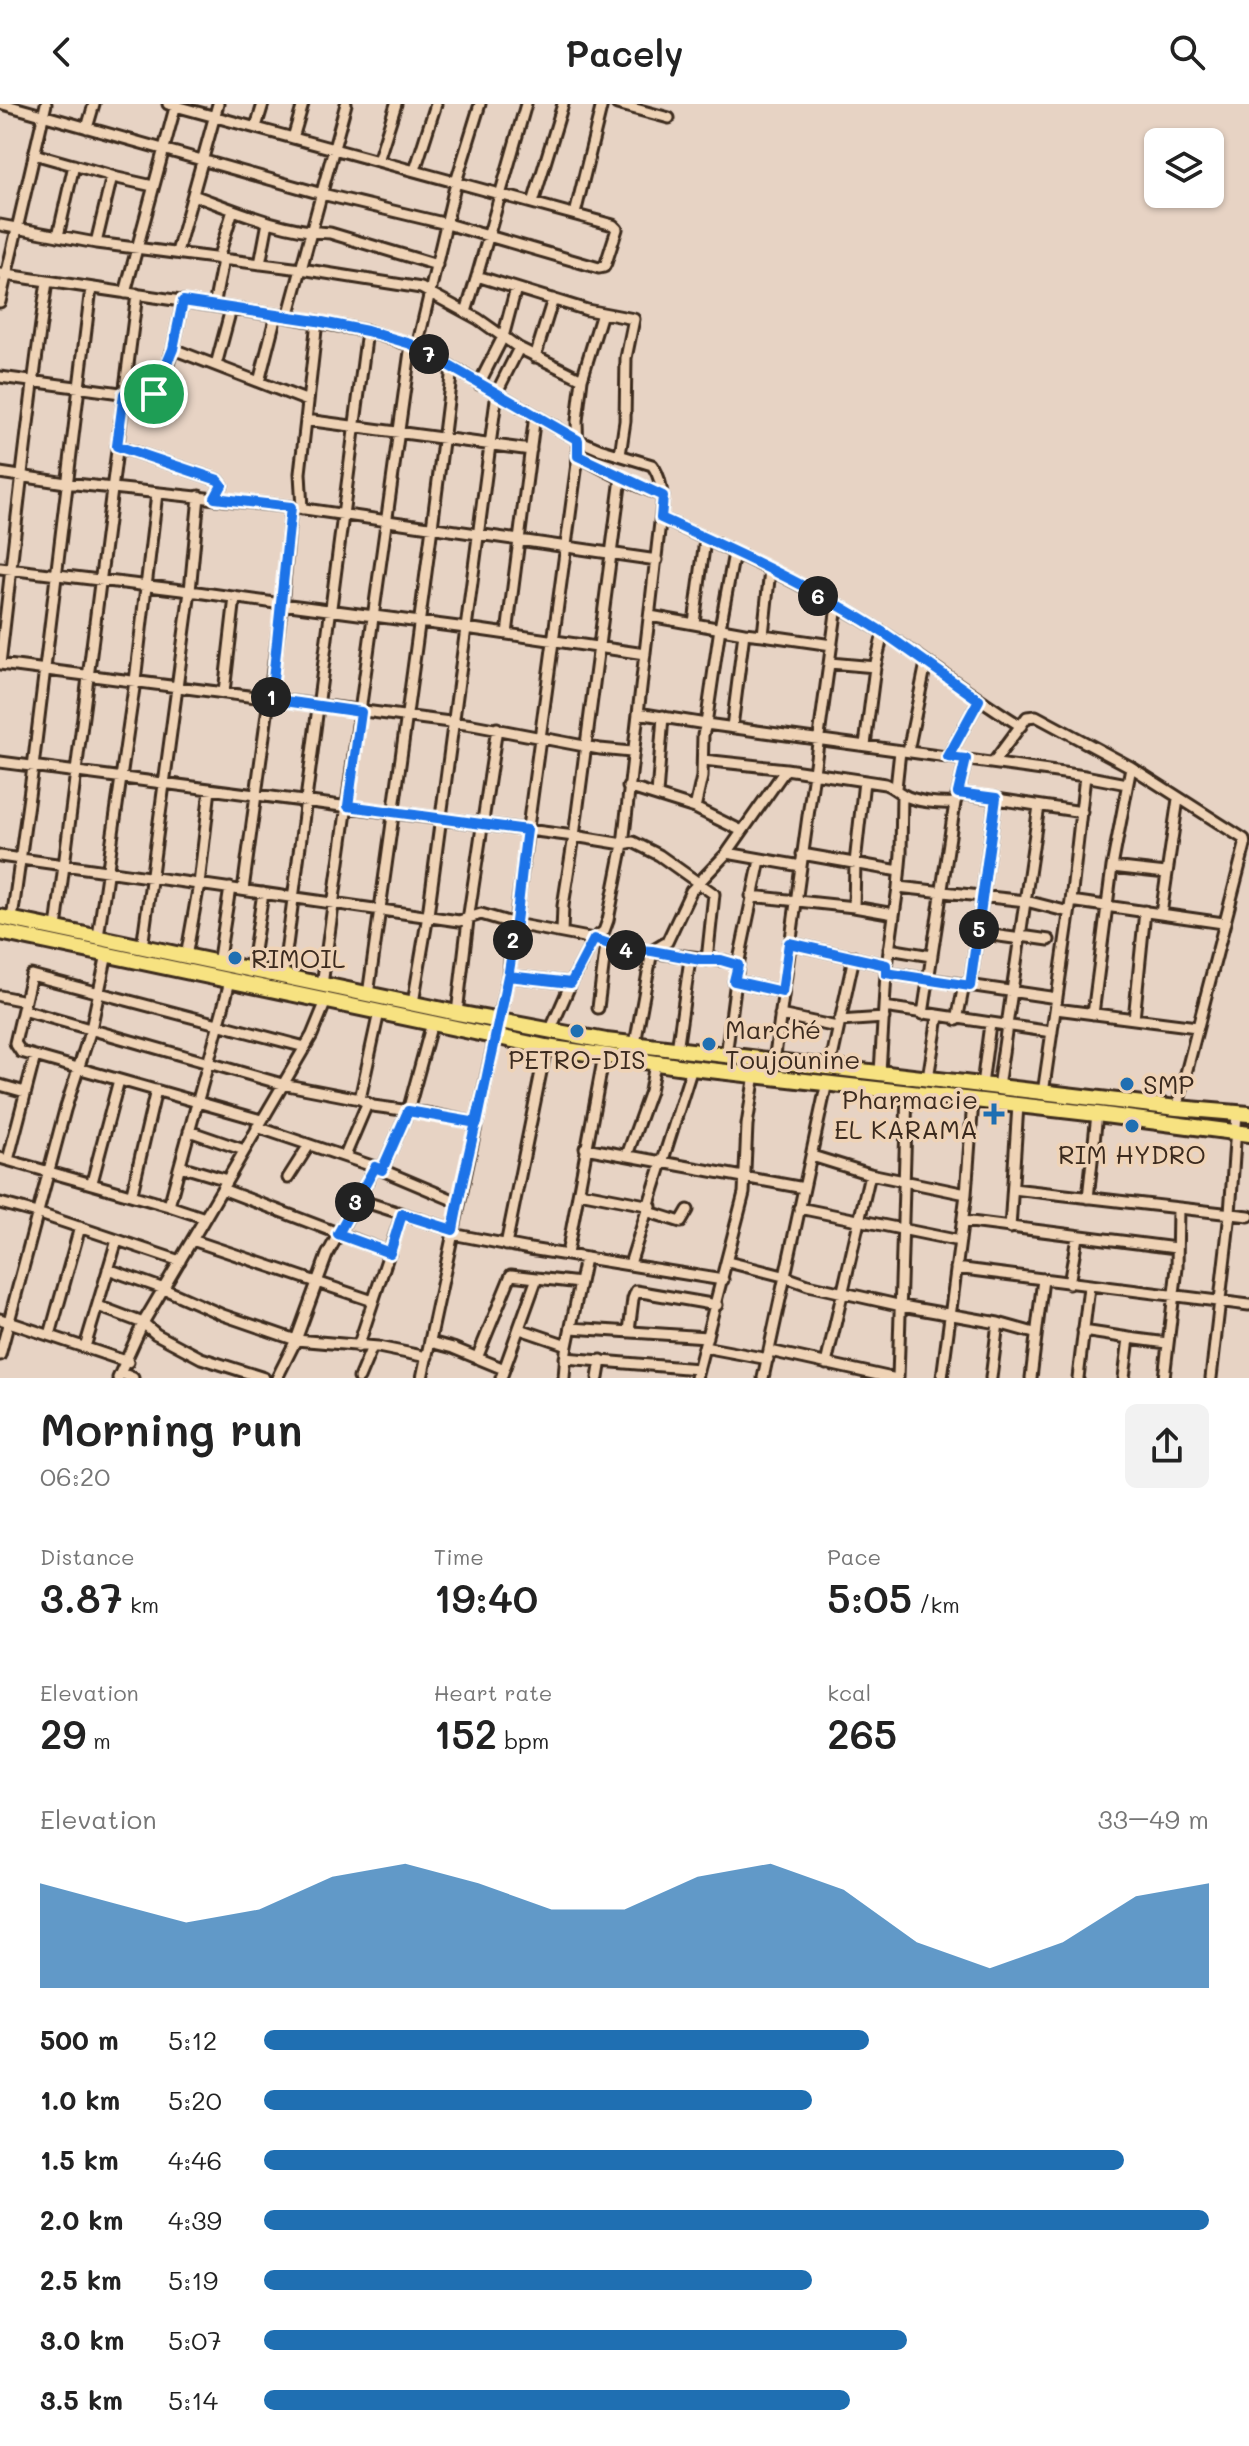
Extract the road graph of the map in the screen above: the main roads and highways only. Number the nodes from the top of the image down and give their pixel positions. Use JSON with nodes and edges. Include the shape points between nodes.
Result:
{"nodes":[{"id":1,"x":6,"y":918,"type":"edge"},
{"id":2,"x":0,"y":932,"type":"edge"},
{"id":3,"x":1243,"y":1114,"type":"edge"},
{"id":4,"x":1243,"y":1133,"type":"edge"}],
"edges":[{"from":1,"to":3,"type":"highway","via":[[550,1031],[774,1062]]},
{"from":2,"to":4,"type":"highway","via":[[546,1047]]}]}
